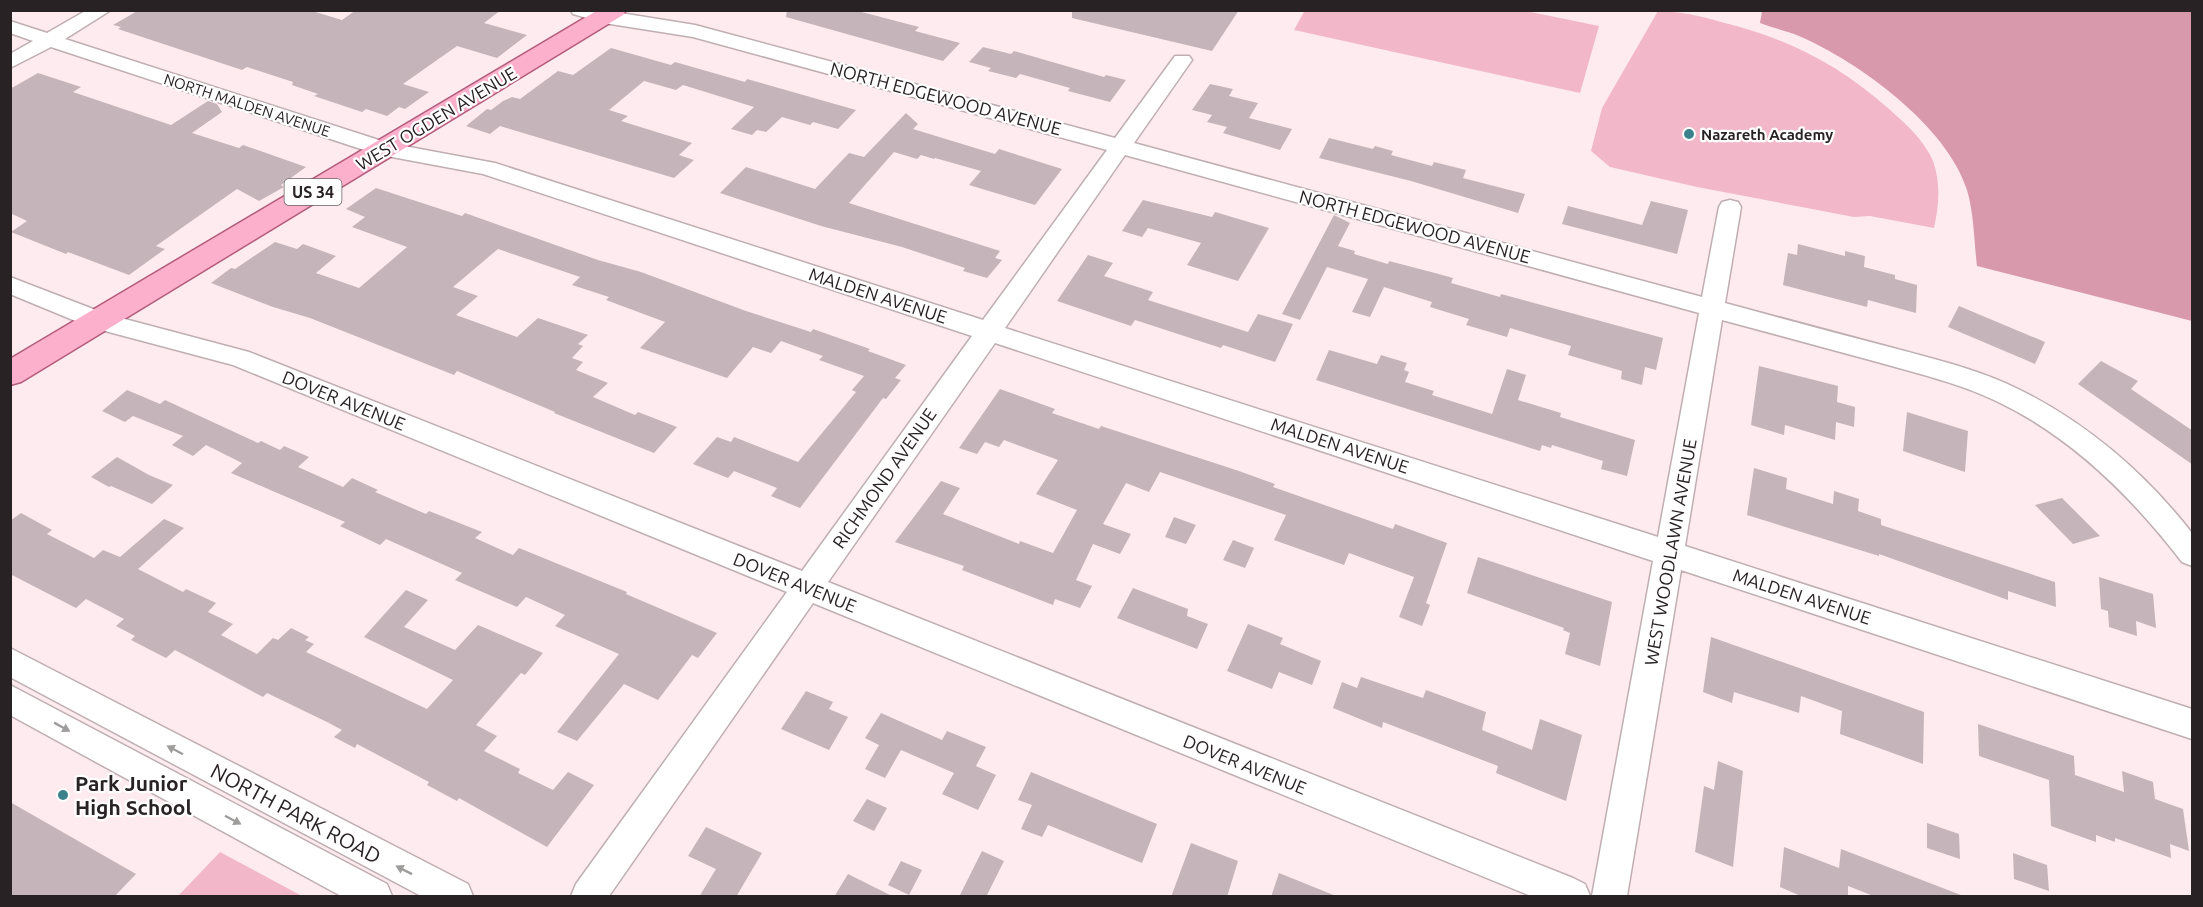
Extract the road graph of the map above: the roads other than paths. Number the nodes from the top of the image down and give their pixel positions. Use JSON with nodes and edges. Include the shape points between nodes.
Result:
{"nodes":[{"id":1,"x":102,"y":10,"type":"edge"},
{"id":2,"x":599,"y":13,"type":"edge"},
{"id":3,"x":10,"y":27,"type":"edge"},
{"id":4,"x":50,"y":40,"type":"junction"},
{"id":5,"x":1182,"y":60,"type":"dead end"},
{"id":6,"x":10,"y":62,"type":"edge"},
{"id":7,"x":1121,"y":146,"type":"junction"},
{"id":8,"x":384,"y":149,"type":"junction"},
{"id":9,"x":487,"y":168,"type":"joint"},
{"id":10,"x":1730,"y":207,"type":"dead end"},
{"id":11,"x":10,"y":285,"type":"edge"},
{"id":12,"x":1713,"y":307,"type":"junction"},
{"id":13,"x":99,"y":321,"type":"junction"},
{"id":14,"x":989,"y":331,"type":"junction"},
{"id":15,"x":10,"y":374,"type":"edge"},
{"id":16,"x":1670,"y":552,"type":"junction"},
{"id":17,"x":2193,"y":554,"type":"edge"},
{"id":18,"x":806,"y":586,"type":"junction"},
{"id":19,"x":10,"y":661,"type":"edge"},
{"id":20,"x":10,"y":699,"type":"edge"},
{"id":21,"x":2193,"y":724,"type":"edge"},
{"id":22,"x":375,"y":897,"type":"edge"},
{"id":23,"x":456,"y":897,"type":"edge"},
{"id":24,"x":588,"y":897,"type":"edge"},
{"id":25,"x":1573,"y":897,"type":"edge"},
{"id":26,"x":1609,"y":897,"type":"edge"}],
"edges":[{"from":1,"to":4,"type":"street"},
{"from":2,"to":7,"type":"street","name":"NORTH EDGEWOOD AVENUE","via":[[695,31]]},
{"from":2,"to":8,"type":"main road","name":"WEST OGDEN AVENUE","number":"US 34"},
{"from":3,"to":4,"type":"street","name":"NORTH MALDEN AVENUE"},
{"from":4,"to":6,"type":"street"},
{"from":4,"to":8,"type":"street","name":"NORTH MALDEN AVENUE"},
{"from":5,"to":7,"type":"street","name":"RICHMOND AVENUE"},
{"from":7,"to":12,"type":"street","name":"NORTH EDGEWOOD AVENUE"},
{"from":7,"to":14,"type":"street","name":"RICHMOND AVENUE"},
{"from":8,"to":9,"type":"street","name":"NORTH MALDEN AVENUE"},
{"from":8,"to":13,"type":"main road","name":"WEST OGDEN AVENUE","number":"US 34"},
{"from":9,"to":14,"type":"street","name":"MALDEN AVENUE"},
{"from":10,"to":12,"type":"street","name":"WEST WOODLAWN AVENUE"},
{"from":11,"to":13,"type":"street","name":"DOVER AVENUE"},
{"from":12,"to":16,"type":"street","name":"WEST WOODLAWN AVENUE"},
{"from":12,"to":17,"type":"street","name":"NORTH EDGEWOOD AVENUE","via":[[1946,372],[2012,397],[2076,438],[2110,466],[2170,525]]},
{"from":13,"to":15,"type":"main road","name":"WEST OGDEN AVENUE","number":"US 34"},
{"from":13,"to":18,"type":"street","name":"DOVER AVENUE","via":[[240,358]]},
{"from":14,"to":16,"type":"street","name":"MALDEN AVENUE"},
{"from":14,"to":18,"type":"street","name":"RICHMOND AVENUE"},
{"from":16,"to":21,"type":"street","name":"MALDEN AVENUE"},
{"from":16,"to":26,"type":"street","name":"WEST WOODLAWN AVENUE"},
{"from":18,"to":24,"type":"street","name":"RICHMOND AVENUE"},
{"from":18,"to":25,"type":"street","name":"DOVER AVENUE"},
{"from":23,"to":19,"type":"street","name":"NORTH PARK ROAD","one_way":true},
{"from":20,"to":22,"type":"street","name":"NORTH PARK ROAD","one_way":true}]}
